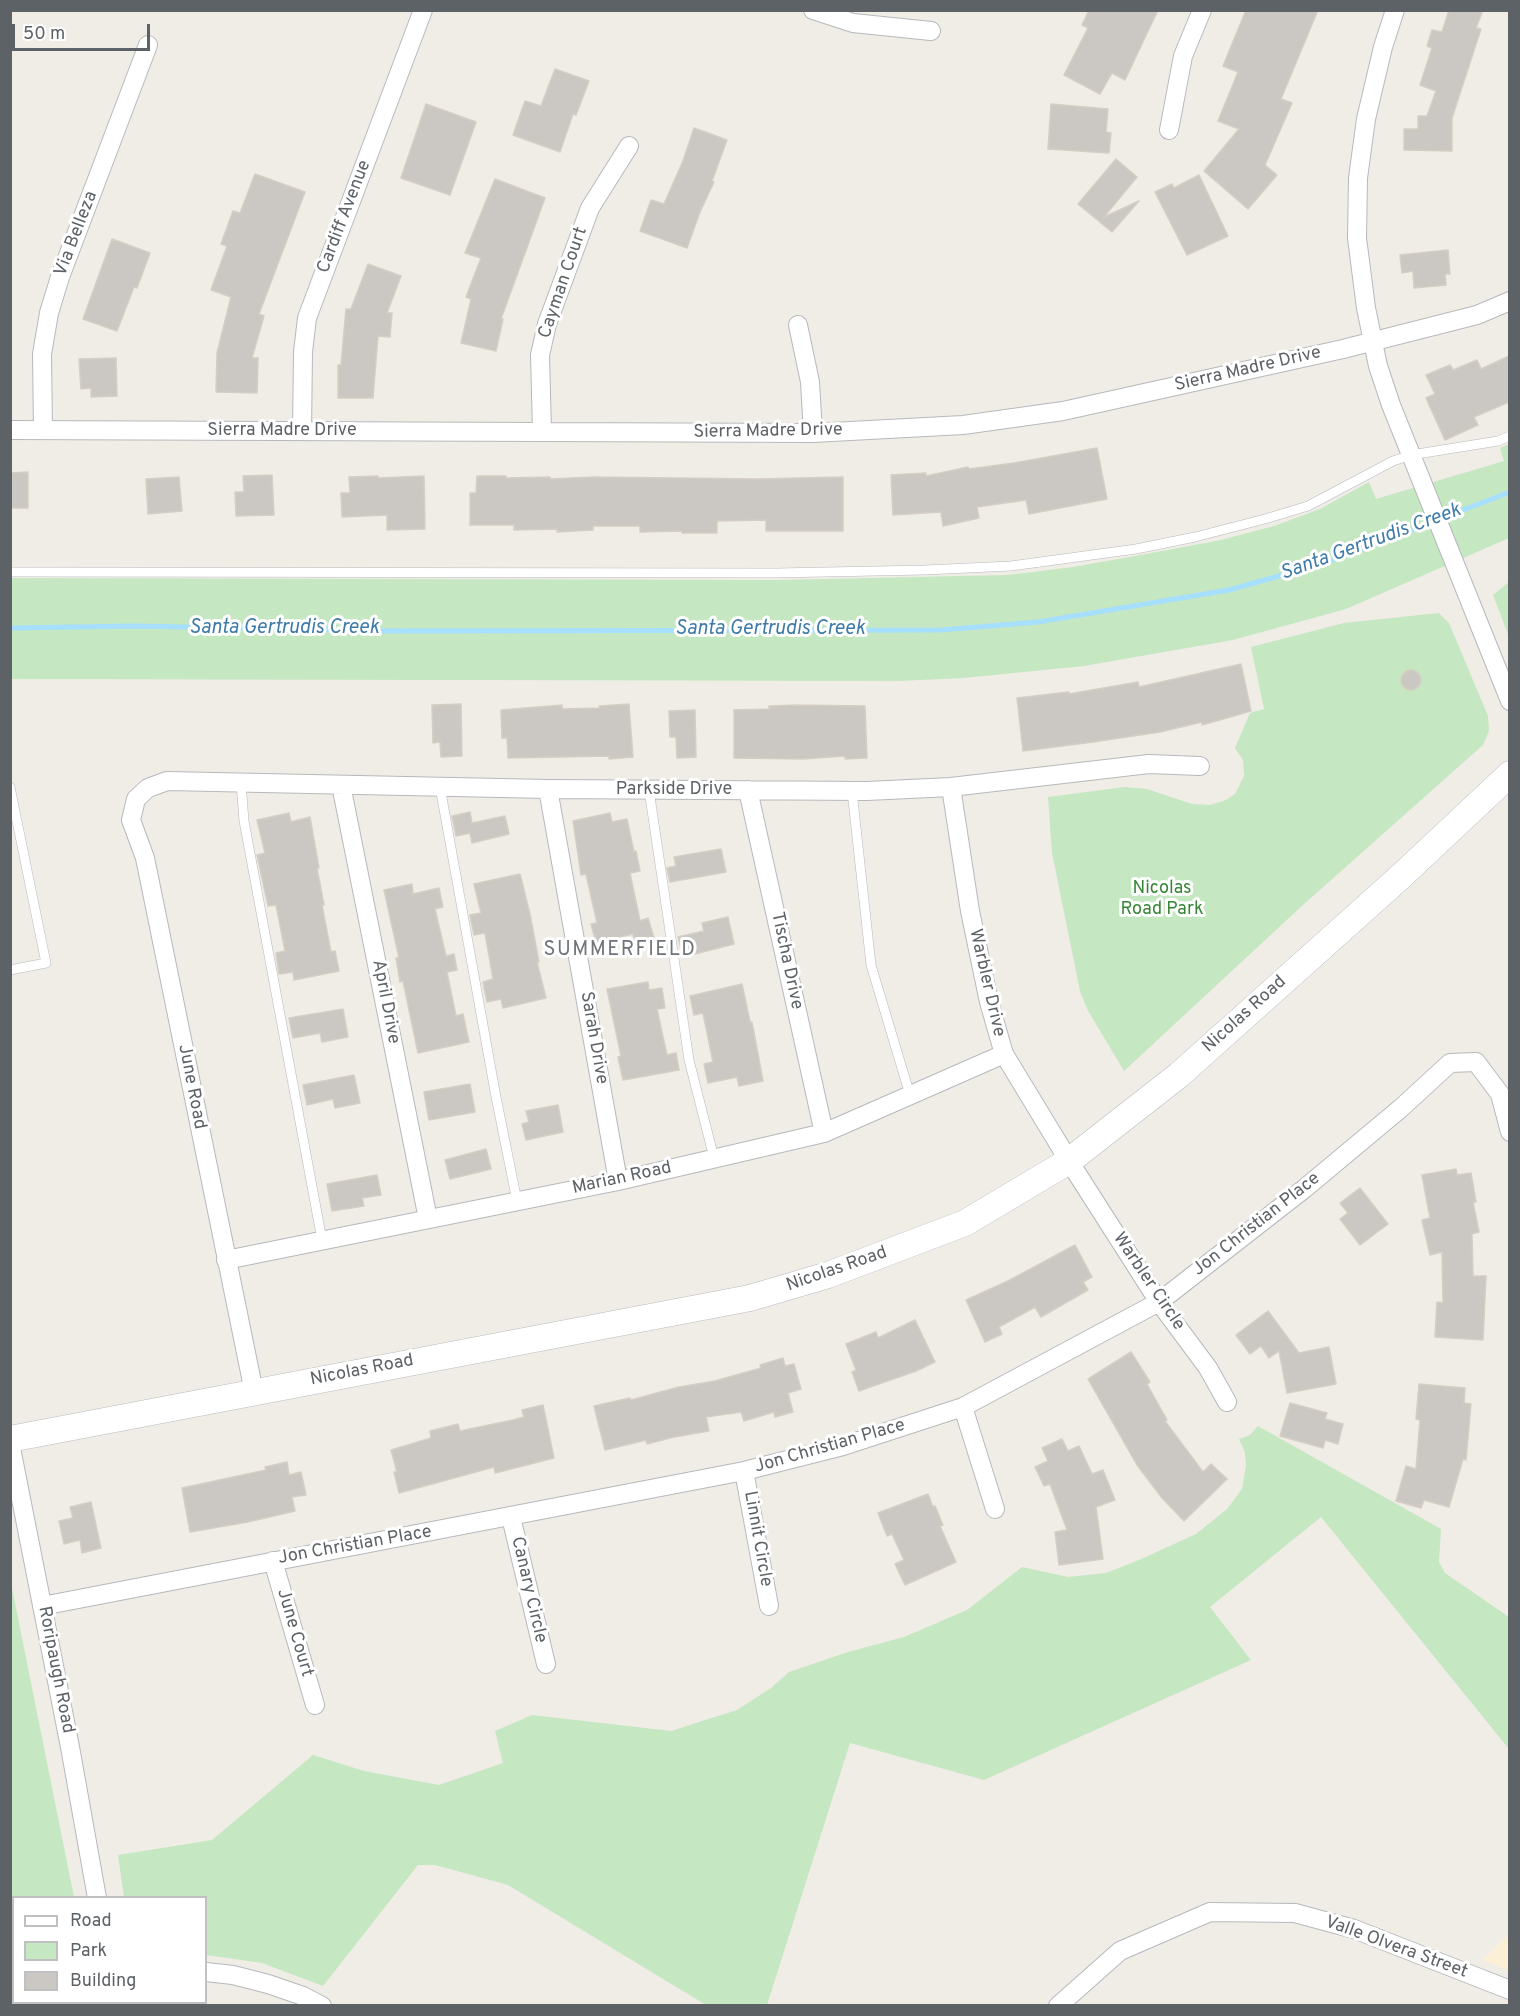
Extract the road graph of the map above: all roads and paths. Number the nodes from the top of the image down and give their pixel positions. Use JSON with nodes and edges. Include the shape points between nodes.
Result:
{"nodes":[{"id":1,"x":423,"y":10,"type":"edge"},
{"id":2,"x":813,"y":10,"type":"edge"},
{"id":3,"x":1202,"y":10,"type":"edge"},
{"id":4,"x":1395,"y":10,"type":"edge"},
{"id":5,"x":931,"y":31,"type":"dead end"},
{"id":6,"x":148,"y":45,"type":"dead end"},
{"id":7,"x":1169,"y":130,"type":"dead end"},
{"id":8,"x":629,"y":146,"type":"dead end"},
{"id":9,"x":1509,"y":301,"type":"edge"},
{"id":10,"x":798,"y":325,"type":"dead end"},
{"id":11,"x":1372,"y":342,"type":"junction"},
{"id":12,"x":10,"y":430,"type":"edge"},
{"id":13,"x":43,"y":430,"type":"junction"},
{"id":14,"x":302,"y":431,"type":"junction"},
{"id":15,"x":542,"y":432,"type":"junction"},
{"id":16,"x":813,"y":433,"type":"junction"},
{"id":17,"x":1509,"y":436,"type":"edge"},
{"id":18,"x":1413,"y":459,"type":"junction"},
{"id":19,"x":10,"y":572,"type":"edge"},
{"id":20,"x":1509,"y":701,"type":"edge"},
{"id":21,"x":1200,"y":766,"type":"dead end"},
{"id":22,"x":1509,"y":774,"type":"edge"},
{"id":23,"x":241,"y":783,"type":"junction"},
{"id":24,"x":341,"y":785,"type":"junction"},
{"id":25,"x":10,"y":787,"type":"edge"},
{"id":26,"x":440,"y":787,"type":"junction"},
{"id":27,"x":951,"y":787,"type":"junction"},
{"id":28,"x":148,"y":788,"type":"joint"},
{"id":29,"x":548,"y":789,"type":"junction"},
{"id":30,"x":649,"y":790,"type":"junction"},
{"id":31,"x":748,"y":790,"type":"junction"},
{"id":32,"x":852,"y":791,"type":"junction"},
{"id":33,"x":10,"y":970,"type":"edge"},
{"id":34,"x":1004,"y":1054,"type":"junction"},
{"id":35,"x":909,"y":1095,"type":"junction"},
{"id":36,"x":824,"y":1132,"type":"junction"},
{"id":37,"x":1509,"y":1132,"type":"edge"},
{"id":38,"x":714,"y":1158,"type":"junction"},
{"id":39,"x":1069,"y":1161,"type":"junction"},
{"id":40,"x":618,"y":1180,"type":"junction"},
{"id":41,"x":517,"y":1201,"type":"junction"},
{"id":42,"x":428,"y":1219,"type":"junction"},
{"id":43,"x":322,"y":1240,"type":"junction"},
{"id":44,"x":226,"y":1260,"type":"junction"},
{"id":45,"x":1159,"y":1302,"type":"junction"},
{"id":46,"x":254,"y":1392,"type":"junction"},
{"id":47,"x":1227,"y":1402,"type":"dead end"},
{"id":48,"x":963,"y":1407,"type":"junction"},
{"id":49,"x":10,"y":1441,"type":"edge"},
{"id":50,"x":744,"y":1472,"type":"junction"},
{"id":51,"x":995,"y":1509,"type":"dead end"},
{"id":52,"x":511,"y":1517,"type":"junction"},
{"id":53,"x":273,"y":1561,"type":"junction"},
{"id":54,"x":42,"y":1606,"type":"junction"},
{"id":55,"x":769,"y":1606,"type":"dead end"},
{"id":56,"x":546,"y":1664,"type":"dead end"},
{"id":57,"x":315,"y":1705,"type":"dead end"},
{"id":58,"x":97,"y":1896,"type":"edge"},
{"id":59,"x":207,"y":1972,"type":"edge"},
{"id":60,"x":1509,"y":1990,"type":"edge"},
{"id":61,"x":322,"y":2006,"type":"edge"},
{"id":62,"x":1058,"y":2006,"type":"edge"}],
"edges":[{"from":1,"to":14,"type":"street","name":"Cardiff Avenue","via":[[307,318]]},
{"from":2,"to":5,"type":"street","via":[[853,23]]},
{"from":3,"to":7,"type":"street","via":[[1183,56]]},
{"from":4,"to":11,"type":"street","via":[[1366,119],[1358,178],[1358,238]]},
{"from":6,"to":13,"type":"street","name":"Via Belleza","via":[[49,313],[42,354]]},
{"from":8,"to":15,"type":"street","name":"Cayman Court","via":[[590,208],[547,324],[540,355]]},
{"from":9,"to":11,"type":"street","name":"Sierra Madre Drive","via":[[1478,315]]},
{"from":10,"to":16,"type":"street","via":[[810,382]]},
{"from":11,"to":16,"type":"street","name":"Sierra Madre Drive","via":[[1063,411],[963,425]]},
{"from":11,"to":18,"type":"street"},
{"from":12,"to":13,"type":"street","name":"Sierra Madre Drive"},
{"from":13,"to":14,"type":"street","name":"Sierra Madre Drive"},
{"from":14,"to":15,"type":"street","name":"Sierra Madre Drive"},
{"from":15,"to":16,"type":"street","name":"Sierra Madre Drive"},
{"from":17,"to":18,"type":"lane"},
{"from":18,"to":19,"type":"lane","via":[[1376,469],[1308,506],[1265,519],[1136,549],[1011,566],[777,573]]},
{"from":18,"to":20,"type":"street"},
{"from":21,"to":27,"type":"street","name":"Parkside Drive","via":[[1149,764]]},
{"from":22,"to":39,"type":"main road","name":"Nicolas Road","via":[[1179,1075]]},
{"from":23,"to":24,"type":"street","name":"Parkside Drive"},
{"from":23,"to":28,"type":"street","name":"Parkside Drive","via":[[167,781]]},
{"from":23,"to":43,"type":"lane","via":[[244,821]]},
{"from":24,"to":26,"type":"street","name":"Parkside Drive"},
{"from":24,"to":42,"type":"street","name":"April Drive"},
{"from":25,"to":33,"type":"lane","via":[[46,963]]},
{"from":26,"to":29,"type":"street","name":"Parkside Drive"},
{"from":26,"to":41,"type":"lane"},
{"from":27,"to":32,"type":"street","name":"Parkside Drive"},
{"from":27,"to":34,"type":"street","name":"Warbler Drive","via":[[970,911]]},
{"from":28,"to":44,"type":"street","name":"June Road","via":[[136,799],[131,820],[146,858]]},
{"from":29,"to":30,"type":"street","name":"Parkside Drive"},
{"from":29,"to":40,"type":"street","name":"Sarah Drive"},
{"from":30,"to":31,"type":"street","name":"Parkside Drive"},
{"from":30,"to":38,"type":"lane","via":[[689,1060]]},
{"from":31,"to":32,"type":"street","name":"Parkside Drive"},
{"from":31,"to":36,"type":"street","name":"Tischa Drive"},
{"from":32,"to":35,"type":"lane","via":[[871,965]]},
{"from":34,"to":35,"type":"street","name":"Marian Road"},
{"from":34,"to":39,"type":"street","name":"Warbler Drive"},
{"from":35,"to":36,"type":"street","name":"Marian Road"},
{"from":36,"to":38,"type":"street","name":"Marian Road"},
{"from":37,"to":45,"type":"street","name":"Jon Christian Place","via":[[1500,1094],[1476,1062],[1450,1063],[1304,1189]]},
{"from":38,"to":40,"type":"street","name":"Marian Road"},
{"from":39,"to":45,"type":"street","name":"Warbler Circle"},
{"from":39,"to":46,"type":"main road","name":"Nicolas Road","via":[[965,1223],[828,1275],[750,1298]]},
{"from":40,"to":41,"type":"street","name":"Marian Road"},
{"from":41,"to":42,"type":"street","name":"Marian Road"},
{"from":42,"to":43,"type":"street","name":"Marian Road"},
{"from":43,"to":44,"type":"street","name":"Marian Road"},
{"from":44,"to":46,"type":"street","name":"June Road"},
{"from":45,"to":47,"type":"street","name":"Warbler Circle","via":[[1208,1368]]},
{"from":45,"to":48,"type":"street","name":"Jon Christian Place"},
{"from":46,"to":49,"type":"main road","name":"Nicolas Road"},
{"from":48,"to":50,"type":"street","name":"Jon Christian Place","via":[[843,1446]]},
{"from":48,"to":51,"type":"street"},
{"from":49,"to":54,"type":"street","name":"Roripaugh Road"},
{"from":50,"to":52,"type":"street","name":"Jon Christian Place"},
{"from":50,"to":55,"type":"street","name":"Linnit Circle"},
{"from":52,"to":53,"type":"street","name":"Jon Christian Place"},
{"from":52,"to":56,"type":"street","name":"Canary Circle"},
{"from":53,"to":54,"type":"street","name":"Jon Christian Place"},
{"from":53,"to":57,"type":"street","name":"June Court"},
{"from":54,"to":58,"type":"street","name":"Roripaugh Road"},
{"from":59,"to":61,"type":"street","via":[[268,1984]]},
{"from":60,"to":62,"type":"street","name":"Valle Olvera Street","via":[[1354,1929],[1295,1913],[1210,1912],[1120,1951]]}]}
